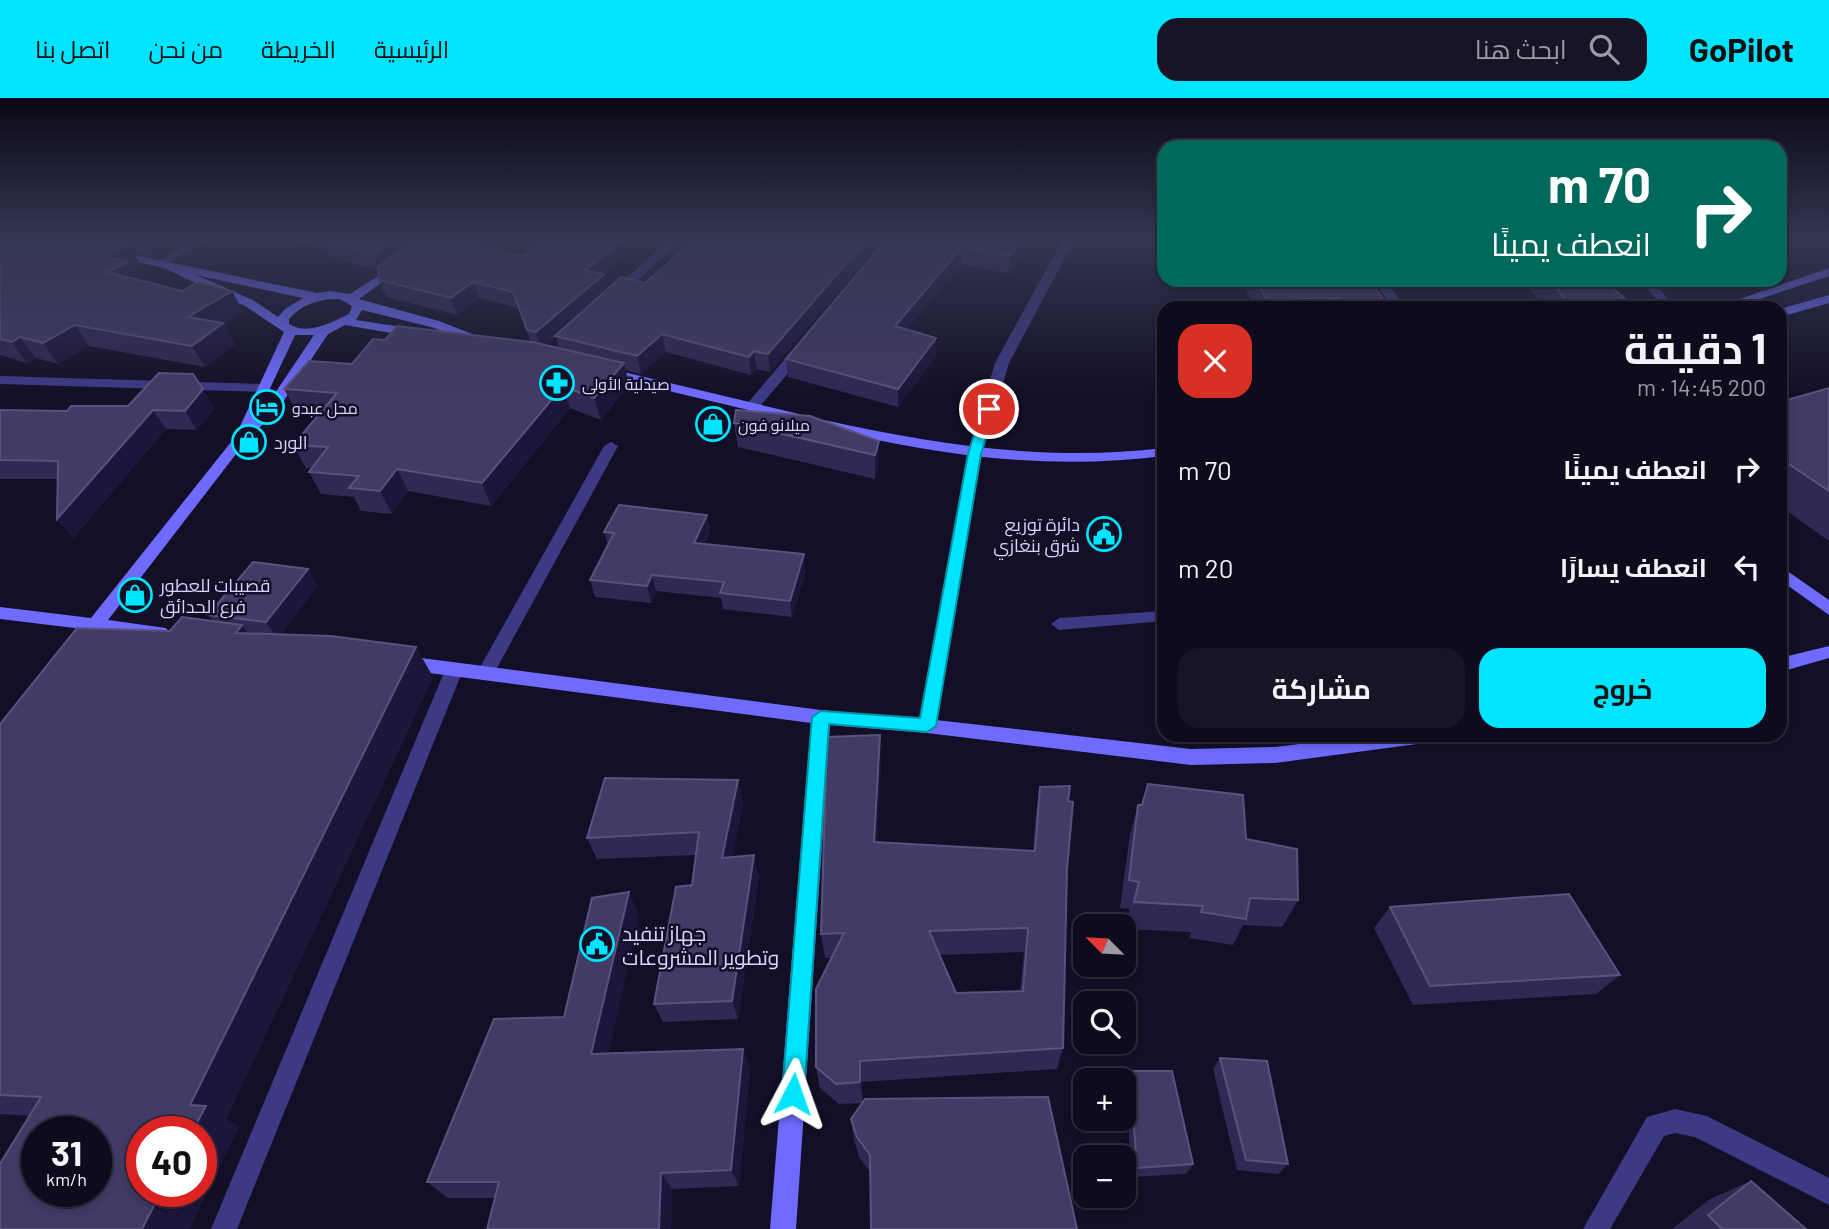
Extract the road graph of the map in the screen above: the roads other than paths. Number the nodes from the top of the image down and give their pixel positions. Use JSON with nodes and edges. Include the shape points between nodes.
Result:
{"nodes":[{"id":1,"x":219,"y":290,"type":"edge"},
{"id":2,"x":284,"y":290,"type":"edge"},
{"id":3,"x":369,"y":290,"type":"edge"},
{"id":4,"x":621,"y":290,"type":"edge"},
{"id":5,"x":1042,"y":290,"type":"edge"},
{"id":6,"x":1775,"y":290,"type":"edge"},
{"id":7,"x":320,"y":297,"type":"junction"},
{"id":8,"x":1829,"y":299,"type":"edge"},
{"id":9,"x":1741,"y":301,"type":"edge"},
{"id":10,"x":354,"y":302,"type":"junction"},
{"id":11,"x":600,"y":308,"type":"edge"},
{"id":12,"x":1787,"y":311,"type":"edge"},
{"id":13,"x":348,"y":321,"type":"junction"},
{"id":14,"x":287,"y":327,"type":"junction"},
{"id":15,"x":323,"y":331,"type":"junction"},
{"id":16,"x":814,"y":333,"type":"edge"},
{"id":17,"x":464,"y":336,"type":"junction"},
{"id":18,"x":491,"y":343,"type":"edge"},
{"id":19,"x":586,"y":367,"type":"edge"},
{"id":20,"x":0,"y":380,"type":"edge"},
{"id":21,"x":263,"y":388,"type":"junction"},
{"id":22,"x":751,"y":408,"type":"junction"},
{"id":23,"x":238,"y":442,"type":"junction"},
{"id":24,"x":611,"y":446,"type":"dead end"},
{"id":25,"x":975,"y":454,"type":"junction"},
{"id":26,"x":1157,"y":455,"type":"edge"},
{"id":27,"x":1787,"y":577,"type":"edge"},
{"id":28,"x":1829,"y":609,"type":"edge"},
{"id":29,"x":0,"y":613,"type":"edge"},
{"id":30,"x":1157,"y":617,"type":"edge"},
{"id":31,"x":96,"y":624,"type":"junction"},
{"id":32,"x":1059,"y":624,"type":"dead end"},
{"id":33,"x":179,"y":635,"type":"edge"},
{"id":34,"x":80,"y":645,"type":"edge"},
{"id":35,"x":1829,"y":652,"type":"edge"},
{"id":36,"x":386,"y":661,"type":"edge"},
{"id":37,"x":1787,"y":663,"type":"edge"},
{"id":38,"x":454,"y":670,"type":"junction"},
{"id":39,"x":485,"y":674,"type":"junction"},
{"id":40,"x":821,"y":717,"type":"junction"},
{"id":41,"x":927,"y":726,"type":"junction"},
{"id":42,"x":1377,"y":742,"type":"edge"},
{"id":43,"x":1829,"y":1192,"type":"edge"},
{"id":44,"x":224,"y":1229,"type":"edge"},
{"id":45,"x":783,"y":1229,"type":"edge"},
{"id":46,"x":1596,"y":1229,"type":"edge"}],
"edges":[{"from":1,"to":14,"type":"main road"},
{"from":2,"to":7,"type":"main road"},
{"from":3,"to":10,"type":"main road"},
{"from":4,"to":11,"type":"street"},
{"from":5,"to":25,"type":"street","via":[[1002,363]]},
{"from":6,"to":9,"type":"main road"},
{"from":7,"to":10,"type":"main road"},
{"from":7,"to":14,"type":"main road","via":[[295,306],[283,318]]},
{"from":8,"to":12,"type":"main road"},
{"from":10,"to":13,"type":"main road","via":[[354,316]]},
{"from":10,"to":17,"type":"main road"},
{"from":13,"to":15,"type":"main road"},
{"from":13,"to":17,"type":"main road"},
{"from":14,"to":15,"type":"main road"},
{"from":14,"to":21,"type":"main road"},
{"from":15,"to":23,"type":"main road","via":[[276,402]]},
{"from":16,"to":22,"type":"street"},
{"from":17,"to":18,"type":"main road"},
{"from":19,"to":22,"type":"main road"},
{"from":20,"to":21,"type":"street"},
{"from":21,"to":23,"type":"main road"},
{"from":22,"to":25,"type":"main road"},
{"from":23,"to":31,"type":"main road"},
{"from":24,"to":39,"type":"street"},
{"from":25,"to":26,"type":"main road","via":[[1058,460]]},
{"from":25,"to":41,"type":"street"},
{"from":27,"to":28,"type":"main road"},
{"from":29,"to":31,"type":"main road"},
{"from":30,"to":32,"type":"lane"},
{"from":31,"to":33,"type":"main road"},
{"from":31,"to":34,"type":"main road"},
{"from":35,"to":37,"type":"main road"},
{"from":36,"to":38,"type":"main road"},
{"from":38,"to":39,"type":"main road"},
{"from":38,"to":44,"type":"street"},
{"from":39,"to":40,"type":"main road"},
{"from":40,"to":41,"type":"main road"},
{"from":40,"to":45,"type":"main road"},
{"from":41,"to":42,"type":"main road","via":[[1191,757],[1275,755]]},
{"from":43,"to":46,"type":"street","via":[[1698,1125],[1675,1121],[1656,1126]]}]}
